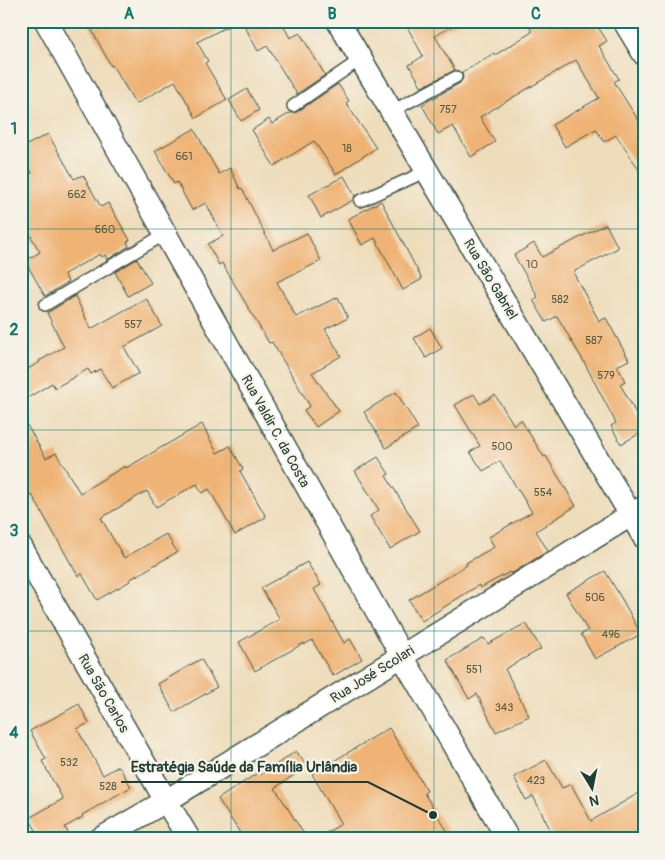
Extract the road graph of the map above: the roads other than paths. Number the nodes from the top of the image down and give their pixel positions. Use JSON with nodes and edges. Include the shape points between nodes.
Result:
{"nodes":[{"id":1,"x":46,"y":21,"type":"edge"},
{"id":2,"x":338,"y":21,"type":"edge"},
{"id":3,"x":624,"y":21,"type":"edge"},
{"id":4,"x":644,"y":54,"type":"edge"},
{"id":5,"x":361,"y":59,"type":"junction"},
{"id":6,"x":456,"y":77,"type":"dead end"},
{"id":7,"x":293,"y":106,"type":"dead end"},
{"id":8,"x":392,"y":112,"type":"junction"},
{"id":9,"x":427,"y":171,"type":"junction"},
{"id":10,"x":360,"y":201,"type":"dead end"},
{"id":11,"x":165,"y":234,"type":"junction"},
{"id":12,"x":45,"y":304,"type":"dead end"},
{"id":13,"x":637,"y":511,"type":"edge"},
{"id":14,"x":644,"y":537,"type":"edge"},
{"id":15,"x":21,"y":547,"type":"edge"},
{"id":16,"x":402,"y":656,"type":"junction"},
{"id":17,"x":166,"y":801,"type":"junction"},
{"id":18,"x":100,"y":839,"type":"edge"},
{"id":19,"x":189,"y":839,"type":"edge"},
{"id":20,"x":508,"y":839,"type":"edge"}],
"edges":[{"from":1,"to":11,"type":"street","name":"Rua Valdir C. da Costa"},
{"from":2,"to":5,"type":"street","name":"Rua São Gabriel"},
{"from":3,"to":4,"type":"street"},
{"from":5,"to":7,"type":"lane"},
{"from":5,"to":8,"type":"street","name":"Rua São Gabriel"},
{"from":6,"to":8,"type":"lane"},
{"from":8,"to":9,"type":"street","name":"Rua São Gabriel"},
{"from":9,"to":10,"type":"lane"},
{"from":9,"to":13,"type":"street","name":"Rua São Gabriel"},
{"from":11,"to":12,"type":"lane"},
{"from":11,"to":16,"type":"street","name":"Rua Valdir C. da Costa"},
{"from":13,"to":14,"type":"street","name":"Rua São Gabriel"},
{"from":13,"to":16,"type":"street","name":"Rua José Scolari"},
{"from":15,"to":17,"type":"street","name":"Rua São Carlos"},
{"from":16,"to":17,"type":"street","name":"Rua José Scolari"},
{"from":16,"to":20,"type":"street","name":"Rua Valdir C. da Costa"},
{"from":17,"to":18,"type":"street","name":"Rua José Scolari"},
{"from":17,"to":19,"type":"street","name":"Rua São Carlos"}]}
